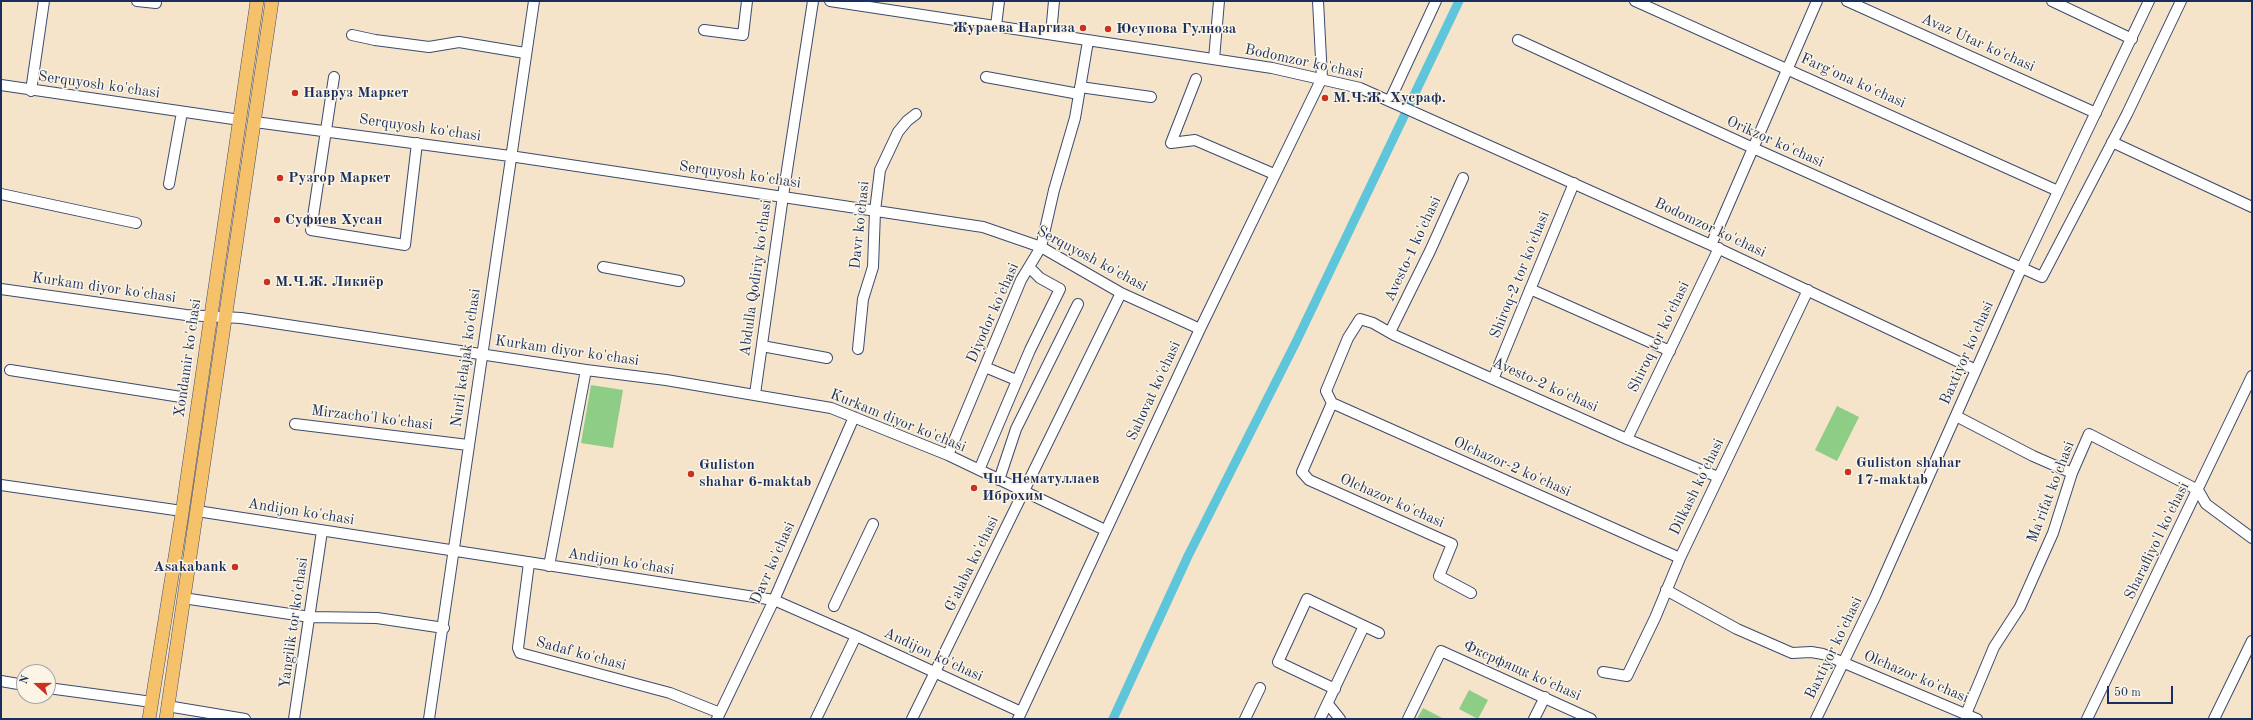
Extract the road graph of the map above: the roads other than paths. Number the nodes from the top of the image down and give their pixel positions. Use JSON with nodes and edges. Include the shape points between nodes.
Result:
{"nodes":[{"id":1,"x":44,"y":1,"type":"edge"},
{"id":2,"x":137,"y":1,"type":"edge"},
{"id":3,"x":257,"y":1,"type":"edge"},
{"id":4,"x":272,"y":1,"type":"edge"},
{"id":5,"x":534,"y":1,"type":"edge"},
{"id":6,"x":747,"y":1,"type":"edge"},
{"id":7,"x":813,"y":1,"type":"edge"},
{"id":8,"x":830,"y":1,"type":"edge"},
{"id":9,"x":999,"y":1,"type":"edge"},
{"id":10,"x":1054,"y":1,"type":"edge"},
{"id":11,"x":1219,"y":1,"type":"edge"},
{"id":12,"x":1318,"y":1,"type":"edge"},
{"id":13,"x":1436,"y":1,"type":"edge"},
{"id":14,"x":1635,"y":1,"type":"edge"},
{"id":15,"x":1817,"y":1,"type":"edge"},
{"id":16,"x":1847,"y":1,"type":"edge"},
{"id":17,"x":2052,"y":1,"type":"edge"},
{"id":18,"x":2149,"y":1,"type":"edge"},
{"id":19,"x":2182,"y":1,"type":"edge"},
{"id":20,"x":156,"y":3,"type":"dead end"},
{"id":21,"x":879,"y":5,"type":"edge"},
{"id":22,"x":996,"y":26,"type":"junction"},
{"id":23,"x":704,"y":30,"type":"dead end"},
{"id":24,"x":1051,"y":34,"type":"junction"},
{"id":25,"x":352,"y":35,"type":"dead end"},
{"id":26,"x":2132,"y":39,"type":"junction"},
{"id":27,"x":1518,"y":40,"type":"dead end"},
{"id":28,"x":1088,"y":41,"type":"junction"},
{"id":29,"x":525,"y":53,"type":"junction"},
{"id":30,"x":1214,"y":59,"type":"junction"},
{"id":31,"x":1787,"y":68,"type":"junction"},
{"id":32,"x":334,"y":77,"type":"dead end"},
{"id":33,"x":986,"y":77,"type":"dead end"},
{"id":34,"x":1322,"y":78,"type":"junction"},
{"id":35,"x":1196,"y":79,"type":"dead end"},
{"id":36,"x":1,"y":85,"type":"edge"},
{"id":37,"x":32,"y":91,"type":"junction"},
{"id":38,"x":1080,"y":91,"type":"junction"},
{"id":39,"x":1151,"y":97,"type":"dead end"},
{"id":40,"x":1394,"y":102,"type":"junction"},
{"id":41,"x":182,"y":112,"type":"junction"},
{"id":42,"x":2096,"y":113,"type":"junction"},
{"id":43,"x":916,"y":114,"type":"dead end"},
{"id":44,"x":240,"y":120,"type":"junction"},
{"id":45,"x":255,"y":122,"type":"junction"},
{"id":46,"x":325,"y":131,"type":"junction"},
{"id":47,"x":2112,"y":142,"type":"junction"},
{"id":48,"x":417,"y":143,"type":"junction"},
{"id":49,"x":1753,"y":148,"type":"junction"},
{"id":50,"x":510,"y":156,"type":"junction"},
{"id":51,"x":1274,"y":174,"type":"junction"},
{"id":52,"x":1463,"y":178,"type":"dead end"},
{"id":53,"x":1574,"y":183,"type":"junction"},
{"id":54,"x":169,"y":184,"type":"dead end"},
{"id":55,"x":2058,"y":191,"type":"junction"},
{"id":56,"x":1,"y":194,"type":"edge"},
{"id":57,"x":783,"y":196,"type":"junction"},
{"id":58,"x":2252,"y":206,"type":"edge"},
{"id":59,"x":874,"y":211,"type":"junction"},
{"id":60,"x":136,"y":223,"type":"dead end"},
{"id":61,"x":1041,"y":247,"type":"junction"},
{"id":62,"x":1715,"y":247,"type":"junction"},
{"id":63,"x":603,"y":267,"type":"dead end"},
{"id":64,"x":1029,"y":267,"type":"junction"},
{"id":65,"x":2021,"y":269,"type":"junction"},
{"id":66,"x":680,"y":281,"type":"dead end"},
{"id":67,"x":1,"y":289,"type":"edge"},
{"id":68,"x":1530,"y":289,"type":"junction"},
{"id":69,"x":1808,"y":290,"type":"junction"},
{"id":70,"x":1121,"y":293,"type":"junction"},
{"id":71,"x":1078,"y":304,"type":"dead end"},
{"id":72,"x":210,"y":316,"type":"junction"},
{"id":73,"x":226,"y":316,"type":"junction"},
{"id":74,"x":1200,"y":329,"type":"junction"},
{"id":75,"x":1390,"y":332,"type":"junction"},
{"id":76,"x":762,"y":346,"type":"junction"},
{"id":77,"x":858,"y":349,"type":"dead end"},
{"id":78,"x":1670,"y":351,"type":"junction"},
{"id":79,"x":482,"y":354,"type":"junction"},
{"id":80,"x":827,"y":358,"type":"dead end"},
{"id":81,"x":985,"y":367,"type":"junction"},
{"id":82,"x":10,"y":370,"type":"dead end"},
{"id":83,"x":586,"y":370,"type":"junction"},
{"id":84,"x":1976,"y":370,"type":"junction"},
{"id":85,"x":2252,"y":376,"type":"edge"},
{"id":86,"x":1494,"y":377,"type":"junction"},
{"id":87,"x":1016,"y":380,"type":"junction"},
{"id":88,"x":756,"y":394,"type":"junction"},
{"id":89,"x":181,"y":397,"type":"dead end"},
{"id":90,"x":1332,"y":403,"type":"junction"},
{"id":91,"x":1956,"y":416,"type":"junction"},
{"id":92,"x":854,"y":418,"type":"junction"},
{"id":93,"x":295,"y":424,"type":"dead end"},
{"id":94,"x":1627,"y":439,"type":"junction"},
{"id":95,"x":468,"y":445,"type":"junction"},
{"id":96,"x":948,"y":455,"type":"junction"},
{"id":97,"x":978,"y":470,"type":"junction"},
{"id":98,"x":2072,"y":473,"type":"junction"},
{"id":99,"x":1718,"y":477,"type":"junction"},
{"id":100,"x":999,"y":480,"type":"junction"},
{"id":101,"x":1,"y":485,"type":"edge"},
{"id":102,"x":2198,"y":490,"type":"junction"},
{"id":103,"x":1024,"y":492,"type":"junction"},
{"id":104,"x":182,"y":511,"type":"junction"},
{"id":105,"x":196,"y":511,"type":"junction"},
{"id":106,"x":873,"y":524,"type":"dead end"},
{"id":107,"x":322,"y":530,"type":"junction"},
{"id":108,"x":1105,"y":530,"type":"junction"},
{"id":109,"x":2252,"y":538,"type":"edge"},
{"id":110,"x":455,"y":550,"type":"junction"},
{"id":111,"x":1680,"y":558,"type":"junction"},
{"id":112,"x":530,"y":563,"type":"junction"},
{"id":113,"x":549,"y":566,"type":"junction"},
{"id":114,"x":1666,"y":590,"type":"junction"},
{"id":115,"x":1471,"y":593,"type":"dead end"},
{"id":116,"x":183,"y":598,"type":"junction"},
{"id":117,"x":774,"y":600,"type":"junction"},
{"id":118,"x":834,"y":606,"type":"dead end"},
{"id":119,"x":310,"y":617,"type":"junction"},
{"id":120,"x":1364,"y":626,"type":"junction"},
{"id":121,"x":444,"y":628,"type":"junction"},
{"id":122,"x":1379,"y":633,"type":"dead end"},
{"id":123,"x":856,"y":636,"type":"junction"},
{"id":124,"x":2252,"y":641,"type":"edge"},
{"id":125,"x":1843,"y":663,"type":"junction"},
{"id":126,"x":1603,"y":672,"type":"dead end"},
{"id":127,"x":934,"y":673,"type":"junction"},
{"id":128,"x":1,"y":681,"type":"edge"},
{"id":129,"x":16,"y":684,"type":"edge"},
{"id":130,"x":1260,"y":688,"type":"dead end"},
{"id":131,"x":56,"y":689,"type":"edge"},
{"id":132,"x":1335,"y":689,"type":"junction"},
{"id":133,"x":1545,"y":697,"type":"junction"},
{"id":134,"x":152,"y":702,"type":"junction"},
{"id":135,"x":1328,"y":704,"type":"junction"},
{"id":136,"x":166,"y":712,"type":"edge"},
{"id":137,"x":1966,"y":714,"type":"junction"},
{"id":138,"x":719,"y":716,"type":"edge"},
{"id":139,"x":1020,"y":716,"type":"edge"},
{"id":140,"x":1588,"y":718,"type":"edge"},
{"id":141,"x":149,"y":719,"type":"edge"},
{"id":142,"x":245,"y":719,"type":"edge"},
{"id":143,"x":294,"y":719,"type":"edge"},
{"id":144,"x":429,"y":719,"type":"edge"},
{"id":145,"x":816,"y":719,"type":"edge"},
{"id":146,"x":912,"y":719,"type":"edge"},
{"id":147,"x":1245,"y":719,"type":"edge"},
{"id":148,"x":1320,"y":719,"type":"edge"},
{"id":149,"x":1340,"y":719,"type":"edge"},
{"id":150,"x":1408,"y":719,"type":"edge"},
{"id":151,"x":1534,"y":719,"type":"edge"},
{"id":152,"x":1816,"y":719,"type":"edge"},
{"id":153,"x":1977,"y":719,"type":"edge"},
{"id":154,"x":2087,"y":719,"type":"edge"},
{"id":155,"x":2214,"y":719,"type":"edge"}],
"edges":[{"from":1,"to":37,"type":"street"},
{"from":2,"to":20,"type":"street"},
{"from":3,"to":44,"type":"main road","name":"Xondamir ko'chasi"},
{"from":4,"to":45,"type":"main road","name":"Xondamir ko'chasi"},
{"from":5,"to":29,"type":"street","name":"Nurli kelajak ko'chasi"},
{"from":6,"to":23,"type":"street","via":[[743,35]]},
{"from":7,"to":57,"type":"street","name":"Abdulla Qodiriy ko'chasi"},
{"from":8,"to":21,"type":"street","name":"Bodomzor ko'chasi"},
{"from":9,"to":22,"type":"street"},
{"from":10,"to":24,"type":"street"},
{"from":11,"to":30,"type":"street"},
{"from":12,"to":34,"type":"street"},
{"from":13,"to":40,"type":"street"},
{"from":14,"to":31,"type":"street","name":"Farg'ona ko'chasi"},
{"from":15,"to":31,"type":"street","name":"Shiroq tor ko'chasi"},
{"from":16,"to":42,"type":"street","name":"Avaz Utar ko'chasi"},
{"from":17,"to":26,"type":"street"},
{"from":18,"to":26,"type":"street","name":"Baxtiyor ko'chasi"},
{"from":19,"to":47,"type":"street"},
{"from":21,"to":22,"type":"street","name":"Bodomzor ko'chasi"},
{"from":22,"to":24,"type":"street","name":"Bodomzor ko'chasi"},
{"from":24,"to":28,"type":"street","name":"Bodomzor ko'chasi"},
{"from":25,"to":29,"type":"street","via":[[429,47],[459,42]]},
{"from":26,"to":42,"type":"street","name":"Baxtiyor ko'chasi"},
{"from":27,"to":49,"type":"street","name":"Orikzor ko'chasi"},
{"from":28,"to":30,"type":"street","name":"Bodomzor ko'chasi"},
{"from":28,"to":38,"type":"street","name":"Diyodor ko'chasi"},
{"from":29,"to":50,"type":"street","name":"Nurli kelajak ko'chasi"},
{"from":30,"to":34,"type":"street","name":"Bodomzor ko'chasi"},
{"from":31,"to":49,"type":"street","name":"Shiroq tor ko'chasi"},
{"from":31,"to":55,"type":"street","name":"Farg'ona ko'chasi"},
{"from":32,"to":46,"type":"street"},
{"from":33,"to":38,"type":"street"},
{"from":34,"to":40,"type":"street","name":"Bodomzor ko'chasi","via":[[1360,88]]},
{"from":34,"to":51,"type":"street","name":"Sahovat ko'chasi"},
{"from":35,"to":51,"type":"street","via":[[1171,143],[1195,140]]},
{"from":36,"to":37,"type":"street","name":"Serquyosh ko'chasi"},
{"from":37,"to":41,"type":"street","name":"Serquyosh ko'chasi"},
{"from":38,"to":39,"type":"street"},
{"from":38,"to":61,"type":"street","name":"Diyodor ko'chasi"},
{"from":40,"to":53,"type":"street","name":"Bodomzor ko'chasi"},
{"from":41,"to":44,"type":"street","name":"Serquyosh ko'chasi"},
{"from":41,"to":54,"type":"street"},
{"from":42,"to":55,"type":"street","name":"Baxtiyor ko'chasi"},
{"from":43,"to":59,"type":"street","name":"Davr ko'chasi","via":[[898,132],[880,170]]},
{"from":44,"to":72,"type":"main road","name":"Xondamir ko'chasi"},
{"from":45,"to":46,"type":"street","name":"Serquyosh ko'chasi"},
{"from":45,"to":73,"type":"main road","name":"Xondamir ko'chasi"},
{"from":46,"to":48,"type":"street","name":"Serquyosh ko'chasi"},
{"from":46,"to":48,"type":"street","via":[[311,230],[405,245]]},
{"from":47,"to":58,"type":"street"},
{"from":47,"to":65,"type":"street","name":"Orikzor ko'chasi","via":[[2042,277]]},
{"from":48,"to":50,"type":"street","name":"Serquyosh ko'chasi"},
{"from":49,"to":62,"type":"street","name":"Shiroq tor ko'chasi"},
{"from":49,"to":65,"type":"street","name":"Orikzor ko'chasi"},
{"from":50,"to":57,"type":"street","name":"Serquyosh ko'chasi"},
{"from":50,"to":79,"type":"street","name":"Nurli kelajak ko'chasi"},
{"from":51,"to":74,"type":"street","name":"Sahovat ko'chasi"},
{"from":52,"to":75,"type":"street","name":"Avesto-1 ko'chasi"},
{"from":53,"to":62,"type":"street","name":"Bodomzor ko'chasi"},
{"from":53,"to":68,"type":"street","name":"Shiroq-2 tor ko'chasi"},
{"from":55,"to":65,"type":"street","name":"Baxtiyor ko'chasi"},
{"from":56,"to":60,"type":"street"},
{"from":57,"to":59,"type":"street","name":"Serquyosh ko'chasi"},
{"from":57,"to":76,"type":"street","name":"Abdulla Qodiriy ko'chasi"},
{"from":59,"to":61,"type":"street","name":"Serquyosh ko'chasi","via":[[983,227]]},
{"from":59,"to":77,"type":"street","name":"Davr ko'chasi","via":[[873,267],[863,299]]},
{"from":61,"to":64,"type":"street","name":"Diyodor ko'chasi"},
{"from":61,"to":70,"type":"street","name":"Serquyosh ko'chasi"},
{"from":62,"to":69,"type":"street","name":"Bodomzor ko'chasi"},
{"from":62,"to":78,"type":"street","name":"Shiroq tor ko'chasi"},
{"from":63,"to":66,"type":"street"},
{"from":64,"to":81,"type":"street","name":"Diyodor ko'chasi","via":[[1021,280]]},
{"from":64,"to":87,"type":"street","via":[[1040,278],[1060,289]]},
{"from":65,"to":84,"type":"street","name":"Baxtiyor ko'chasi"},
{"from":67,"to":72,"type":"street","name":"Kurkam diyor ko'chasi","via":[[186,315]]},
{"from":68,"to":78,"type":"street"},
{"from":68,"to":86,"type":"street","name":"Shiroq-2 tor ko'chasi"},
{"from":69,"to":84,"type":"street","name":"Bodomzor ko'chasi"},
{"from":69,"to":99,"type":"street","name":"Dilkash ko'chasi"},
{"from":70,"to":74,"type":"street","name":"Serquyosh ko'chasi"},
{"from":70,"to":103,"type":"street","name":"G'alaba ko'chasi"},
{"from":71,"to":100,"type":"street","via":[[1016,429]]},
{"from":72,"to":73,"type":"street","name":"Kurkam diyor ko'chasi"},
{"from":72,"to":104,"type":"main road","name":"Xondamir ko'chasi"},
{"from":73,"to":79,"type":"street","name":"Kurkam diyor ko'chasi"},
{"from":73,"to":105,"type":"main road","name":"Xondamir ko'chasi"},
{"from":74,"to":108,"type":"street","name":"Sahovat ko'chasi"},
{"from":75,"to":86,"type":"street","name":"Avesto-2 ko'chasi"},
{"from":75,"to":90,"type":"street","name":"Avesto-2 ko'chasi","via":[[1360,319],[1348,338],[1326,391]]},
{"from":76,"to":80,"type":"street"},
{"from":76,"to":88,"type":"street","name":"Abdulla Qodiriy ko'chasi"},
{"from":78,"to":94,"type":"street","name":"Shiroq tor ko'chasi"},
{"from":79,"to":83,"type":"street","name":"Kurkam diyor ko'chasi"},
{"from":79,"to":95,"type":"street","name":"Nurli kelajak ko'chasi"},
{"from":81,"to":87,"type":"street"},
{"from":81,"to":96,"type":"street","name":"Diyodor ko'chasi"},
{"from":82,"to":89,"type":"street"},
{"from":83,"to":88,"type":"street","name":"Kurkam diyor ko'chasi"},
{"from":83,"to":113,"type":"street"},
{"from":84,"to":91,"type":"street","name":"Baxtiyor ko'chasi"},
{"from":85,"to":102,"type":"street","name":"Sharafliyo'l ko'chasi"},
{"from":86,"to":94,"type":"street","name":"Avesto-2 ko'chasi"},
{"from":87,"to":97,"type":"street"},
{"from":88,"to":92,"type":"street","name":"Kurkam diyor ko'chasi","via":[[831,408]]},
{"from":90,"to":111,"type":"street","name":"Olchazor-2 ko'chasi"},
{"from":90,"to":115,"type":"street","name":"Olchazor ko'chasi","via":[[1302,472],[1308,480],[1452,544],[1439,576]]},
{"from":91,"to":98,"type":"street"},
{"from":91,"to":125,"type":"street","name":"Baxtiyor ko'chasi"},
{"from":92,"to":96,"type":"street","name":"Kurkam diyor ko'chasi"},
{"from":92,"to":117,"type":"street","name":"Davr ko'chasi"},
{"from":93,"to":95,"type":"street","name":"Mirzacho'l ko'chasi"},
{"from":94,"to":99,"type":"street","name":"Avesto-2 ko'chasi"},
{"from":95,"to":110,"type":"street","name":"Nurli kelajak ko'chasi"},
{"from":96,"to":97,"type":"street","name":"Kurkam diyor ko'chasi"},
{"from":97,"to":100,"type":"street","name":"Kurkam diyor ko'chasi"},
{"from":98,"to":102,"type":"street","name":"Ma'rifat ko'chasi","via":[[2089,434]]},
{"from":98,"to":137,"type":"street","name":"Ma'rifat ko'chasi","via":[[2053,533],[2020,607],[1994,647]]},
{"from":99,"to":111,"type":"street","name":"Dilkash ko'chasi"},
{"from":100,"to":103,"type":"street","name":"Kurkam diyor ko'chasi"},
{"from":101,"to":104,"type":"street"},
{"from":102,"to":109,"type":"street","name":"Ma'rifat ko'chasi","via":[[2206,504]]},
{"from":102,"to":154,"type":"street","name":"Sharafliyo'l ko'chasi"},
{"from":103,"to":108,"type":"street","name":"Kurkam diyor ko'chasi"},
{"from":103,"to":127,"type":"street","name":"G'alaba ko'chasi"},
{"from":104,"to":134,"type":"main road","name":"Xondamir ko'chasi"},
{"from":105,"to":107,"type":"street","name":"Andijon ko'chasi"},
{"from":105,"to":116,"type":"main road","name":"Xondamir ko'chasi"},
{"from":106,"to":118,"type":"street"},
{"from":107,"to":110,"type":"street","name":"Andijon ko'chasi"},
{"from":107,"to":119,"type":"street","name":"Yangilik tor ko'chasi"},
{"from":108,"to":139,"type":"street","name":"Sahovat ko'chasi"},
{"from":110,"to":112,"type":"street","name":"Andijon ko'chasi"},
{"from":110,"to":121,"type":"street","name":"Nurli kelajak ko'chasi"},
{"from":111,"to":114,"type":"street","name":"Dilkash ko'chasi"},
{"from":112,"to":113,"type":"street","name":"Andijon ko'chasi"},
{"from":112,"to":138,"type":"street","name":"Sadaf ko'chasi","via":[[518,648],[520,653],[670,693]]},
{"from":113,"to":117,"type":"street","name":"Andijon ko'chasi"},
{"from":114,"to":125,"type":"street","name":"Olchazor ko'chasi","via":[[1737,629],[1792,653],[1823,654]]},
{"from":114,"to":126,"type":"street","name":"Dilkash ko'chasi","via":[[1627,676]]},
{"from":116,"to":119,"type":"street"},
{"from":116,"to":136,"type":"main road","name":"Xondamir ko'chasi"},
{"from":117,"to":123,"type":"street","name":"Andijon ko'chasi"},
{"from":117,"to":138,"type":"street","name":"Davr ko'chasi"},
{"from":119,"to":121,"type":"street","via":[[377,618]]},
{"from":119,"to":143,"type":"street","name":"Yangilik tor ko'chasi"},
{"from":120,"to":122,"type":"street"},
{"from":120,"to":132,"type":"street"},
{"from":120,"to":132,"type":"street","via":[[1307,600],[1281,655],[1278,662]]},
{"from":121,"to":144,"type":"street","name":"Nurli kelajak ko'chasi"},
{"from":123,"to":127,"type":"street","name":"Andijon ko'chasi"},
{"from":123,"to":145,"type":"street"},
{"from":124,"to":155,"type":"street"},
{"from":125,"to":137,"type":"street","name":"Olchazor ko'chasi"},
{"from":125,"to":152,"type":"street","name":"Baxtiyor ko'chasi"},
{"from":127,"to":139,"type":"street","name":"Andijon ko'chasi"},
{"from":127,"to":146,"type":"street","name":"G'alaba ko'chasi"},
{"from":128,"to":129,"type":"street"},
{"from":130,"to":147,"type":"street"},
{"from":131,"to":134,"type":"street"},
{"from":132,"to":135,"type":"street"},
{"from":133,"to":140,"type":"street","name":"Фксрфящк ko'chasi"},
{"from":133,"to":150,"type":"street","name":"Фксрфящк ko'chasi","via":[[1441,651]]},
{"from":133,"to":151,"type":"street"},
{"from":134,"to":141,"type":"main road","name":"Xondamir ko'chasi"},
{"from":135,"to":148,"type":"street"},
{"from":135,"to":149,"type":"street"},
{"from":136,"to":142,"type":"street"},
{"from":137,"to":153,"type":"street","name":"Olchazor ko'chasi"}]}
